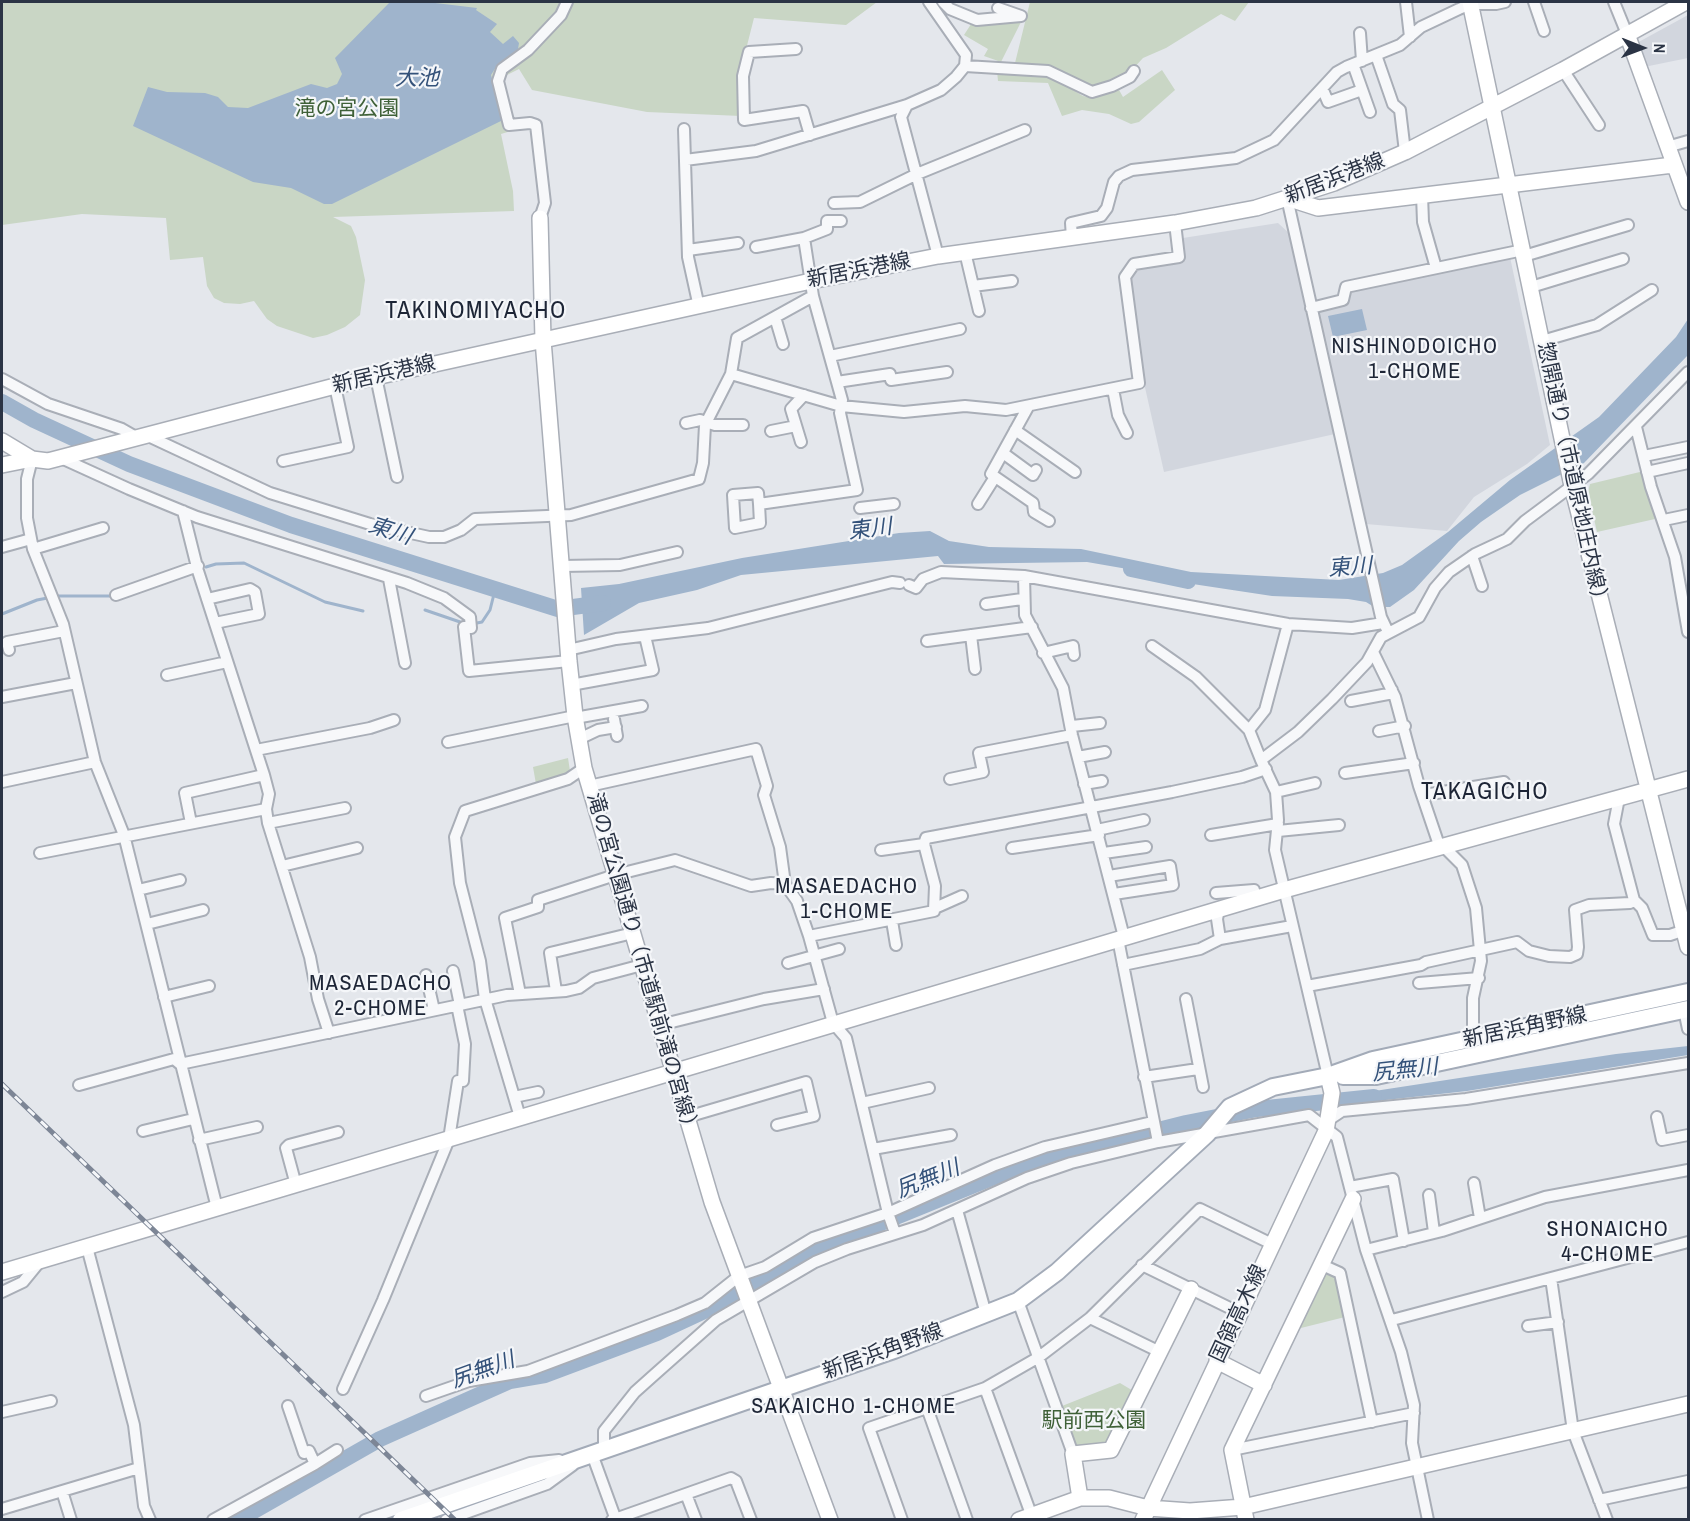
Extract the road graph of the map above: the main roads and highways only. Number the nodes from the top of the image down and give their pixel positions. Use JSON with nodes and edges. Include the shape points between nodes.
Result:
{"nodes":[{"id":1,"x":1689,"y":992,"type":"edge"},
{"id":2,"x":1686,"y":1009,"type":"edge"},
{"id":3,"x":1328,"y":1076,"type":"junction"},
{"id":4,"x":401,"y":1520,"type":"edge"}],
"edges":[{"from":1,"to":3,"type":"main road","name":"新居浜角野線","via":[[1373,1060]]},
{"from":2,"to":3,"type":"main road","name":"新居浜角野線","via":[[1376,1076]]},
{"from":3,"to":4,"type":"main road","name":"新居浜角野線","via":[[1274,1087],[1230,1107],[1057,1272],[1018,1301],[781,1389]]}]}
